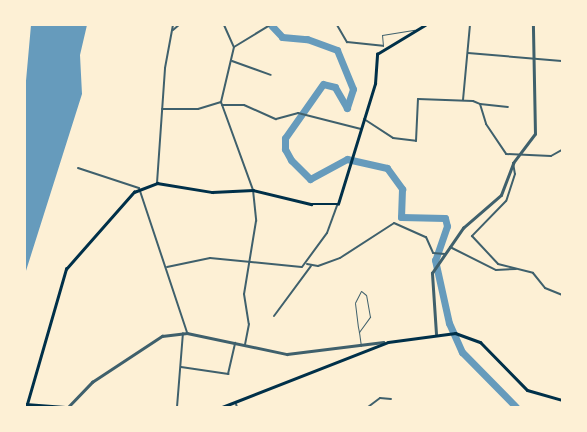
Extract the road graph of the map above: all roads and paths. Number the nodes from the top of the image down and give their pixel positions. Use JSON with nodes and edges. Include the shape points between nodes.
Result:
{"nodes":[{"id":1,"x":173,"y":25,"type":"edge"},
{"id":2,"x":179,"y":25,"type":"edge"},
{"id":3,"x":224,"y":25,"type":"edge"},
{"id":4,"x":337,"y":25,"type":"edge"},
{"id":5,"x":425,"y":25,"type":"edge"},
{"id":6,"x":470,"y":25,"type":"edge"},
{"id":7,"x":533,"y":25,"type":"edge"},
{"id":8,"x":269,"y":26,"type":"edge"},
{"id":9,"x":173,"y":30,"type":"junction"},
{"id":10,"x":416,"y":30,"type":"junction"},
{"id":11,"x":383,"y":46,"type":"junction"},
{"id":12,"x":234,"y":47,"type":"junction"},
{"id":13,"x":468,"y":54,"type":"junction"},
{"id":14,"x":534,"y":58,"type":"junction"},
{"id":15,"x":232,"y":61,"type":"junction"},
{"id":16,"x":562,"y":61,"type":"edge"},
{"id":17,"x":271,"y":74,"type":"dead end"},
{"id":18,"x":463,"y":100,"type":"junction"},
{"id":19,"x":222,"y":103,"type":"junction"},
{"id":20,"x":480,"y":104,"type":"junction"},
{"id":21,"x":508,"y":106,"type":"dead end"},
{"id":22,"x":162,"y":109,"type":"junction"},
{"id":23,"x":364,"y":119,"type":"junction"},
{"id":24,"x":361,"y":129,"type":"junction"},
{"id":25,"x":562,"y":150,"type":"edge"},
{"id":26,"x":516,"y":157,"type":"junction"},
{"id":27,"x":513,"y":163,"type":"junction"},
{"id":28,"x":78,"y":168,"type":"dead end"},
{"id":29,"x":157,"y":183,"type":"junction"},
{"id":30,"x":140,"y":188,"type":"junction"},
{"id":31,"x":253,"y":190,"type":"junction"},
{"id":32,"x":338,"y":204,"type":"junction"},
{"id":33,"x":450,"y":247,"type":"junction"},
{"id":34,"x":446,"y":254,"type":"junction"},
{"id":35,"x":252,"y":262,"type":"junction"},
{"id":36,"x":307,"y":264,"type":"junction"},
{"id":37,"x":311,"y":266,"type":"junction"},
{"id":38,"x":167,"y":267,"type":"junction"},
{"id":39,"x":518,"y":269,"type":"junction"},
{"id":40,"x":562,"y":295,"type":"edge"},
{"id":41,"x":274,"y":316,"type":"dead end"},
{"id":42,"x":359,"y":332,"type":"junction"},
{"id":43,"x":185,"y":333,"type":"junction"},
{"id":44,"x":436,"y":334,"type":"junction"},
{"id":45,"x":388,"y":342,"type":"junction"},
{"id":46,"x":236,"y":343,"type":"junction"},
{"id":47,"x":245,"y":345,"type":"junction"},
{"id":48,"x":361,"y":346,"type":"junction"},
{"id":49,"x":181,"y":368,"type":"junction"},
{"id":50,"x":391,"y":399,"type":"dead end"},
{"id":51,"x":562,"y":400,"type":"edge"},
{"id":52,"x":26,"y":404,"type":"edge"},
{"id":53,"x":40,"y":406,"type":"edge"},
{"id":54,"x":237,"y":406,"type":"edge"},
{"id":55,"x":66,"y":407,"type":"edge"},
{"id":56,"x":177,"y":407,"type":"edge"},
{"id":57,"x":222,"y":407,"type":"edge"},
{"id":58,"x":368,"y":407,"type":"edge"}],
"edges":[{"from":1,"to":9,"type":"street"},
{"from":2,"to":9,"type":"street"},
{"from":3,"to":12,"type":"street"},
{"from":4,"to":11,"type":"street","via":[[347,42]]},
{"from":5,"to":10,"type":"main road"},
{"from":6,"to":13,"type":"street"},
{"from":7,"to":14,"type":"street"},
{"from":8,"to":12,"type":"street"},
{"from":9,"to":22,"type":"street"},
{"from":10,"to":11,"type":"main road"},
{"from":10,"to":11,"type":"lane","via":[[382,35]]},
{"from":11,"to":23,"type":"main road","via":[[377,54],[376,78]]},
{"from":12,"to":15,"type":"street"},
{"from":13,"to":14,"type":"street"},
{"from":13,"to":18,"type":"street"},
{"from":14,"to":16,"type":"street"},
{"from":14,"to":26,"type":"street","via":[[537,125]]},
{"from":15,"to":17,"type":"street"},
{"from":15,"to":19,"type":"street"},
{"from":18,"to":20,"type":"street"},
{"from":18,"to":23,"type":"street","via":[[418,99],[416,141],[393,138]]},
{"from":19,"to":22,"type":"street","via":[[198,109]]},
{"from":19,"to":24,"type":"street","via":[[244,106],[276,119],[298,113]]},
{"from":19,"to":31,"type":"street"},
{"from":20,"to":21,"type":"street"},
{"from":20,"to":26,"type":"street","via":[[486,124],[506,154]]},
{"from":22,"to":29,"type":"street"},
{"from":23,"to":24,"type":"main road"},
{"from":24,"to":32,"type":"main road"},
{"from":25,"to":26,"type":"street","via":[[556,155]]},
{"from":26,"to":27,"type":"street"},
{"from":27,"to":33,"type":"street","via":[[500,195],[463,228]]},
{"from":27,"to":39,"type":"street","via":[[515,174],[506,201],[472,236],[498,264]]},
{"from":28,"to":30,"type":"street"},
{"from":29,"to":30,"type":"main road"},
{"from":29,"to":31,"type":"main road","via":[[212,192]]},
{"from":30,"to":38,"type":"street"},
{"from":30,"to":52,"type":"main road","via":[[66,269]]},
{"from":31,"to":32,"type":"main road","via":[[311,204]]},
{"from":31,"to":35,"type":"street","via":[[256,221]]},
{"from":32,"to":36,"type":"street","via":[[327,233]]},
{"from":33,"to":34,"type":"street"},
{"from":33,"to":39,"type":"street","via":[[496,270]]},
{"from":34,"to":37,"type":"street","via":[[435,253],[426,237],[394,223],[340,258]]},
{"from":34,"to":44,"type":"street","via":[[433,272]]},
{"from":35,"to":36,"type":"street"},
{"from":35,"to":38,"type":"street","via":[[194,258]]},
{"from":35,"to":47,"type":"street","via":[[244,294],[249,324]]},
{"from":36,"to":37,"type":"street"},
{"from":37,"to":41,"type":"street"},
{"from":38,"to":43,"type":"street"},
{"from":39,"to":40,"type":"street","via":[[533,273],[545,288]]},
{"from":42,"to":42,"type":"lane","via":[[356,297],[361,291],[366,295],[370,317]]},
{"from":42,"to":48,"type":"lane"},
{"from":43,"to":46,"type":"street"},
{"from":43,"to":49,"type":"street"},
{"from":43,"to":55,"type":"street","via":[[151,340],[92,382]]},
{"from":44,"to":45,"type":"highway"},
{"from":44,"to":51,"type":"highway","via":[[455,333],[480,342],[527,390]]},
{"from":45,"to":48,"type":"street"},
{"from":45,"to":54,"type":"highway"},
{"from":46,"to":47,"type":"street"},
{"from":46,"to":49,"type":"street","via":[[228,374]]},
{"from":47,"to":48,"type":"street","via":[[287,354]]},
{"from":49,"to":56,"type":"street"},
{"from":50,"to":58,"type":"street","via":[[380,398]]},
{"from":52,"to":53,"type":"highway"},
{"from":53,"to":55,"type":"highway"},
{"from":54,"to":57,"type":"highway"}]}
